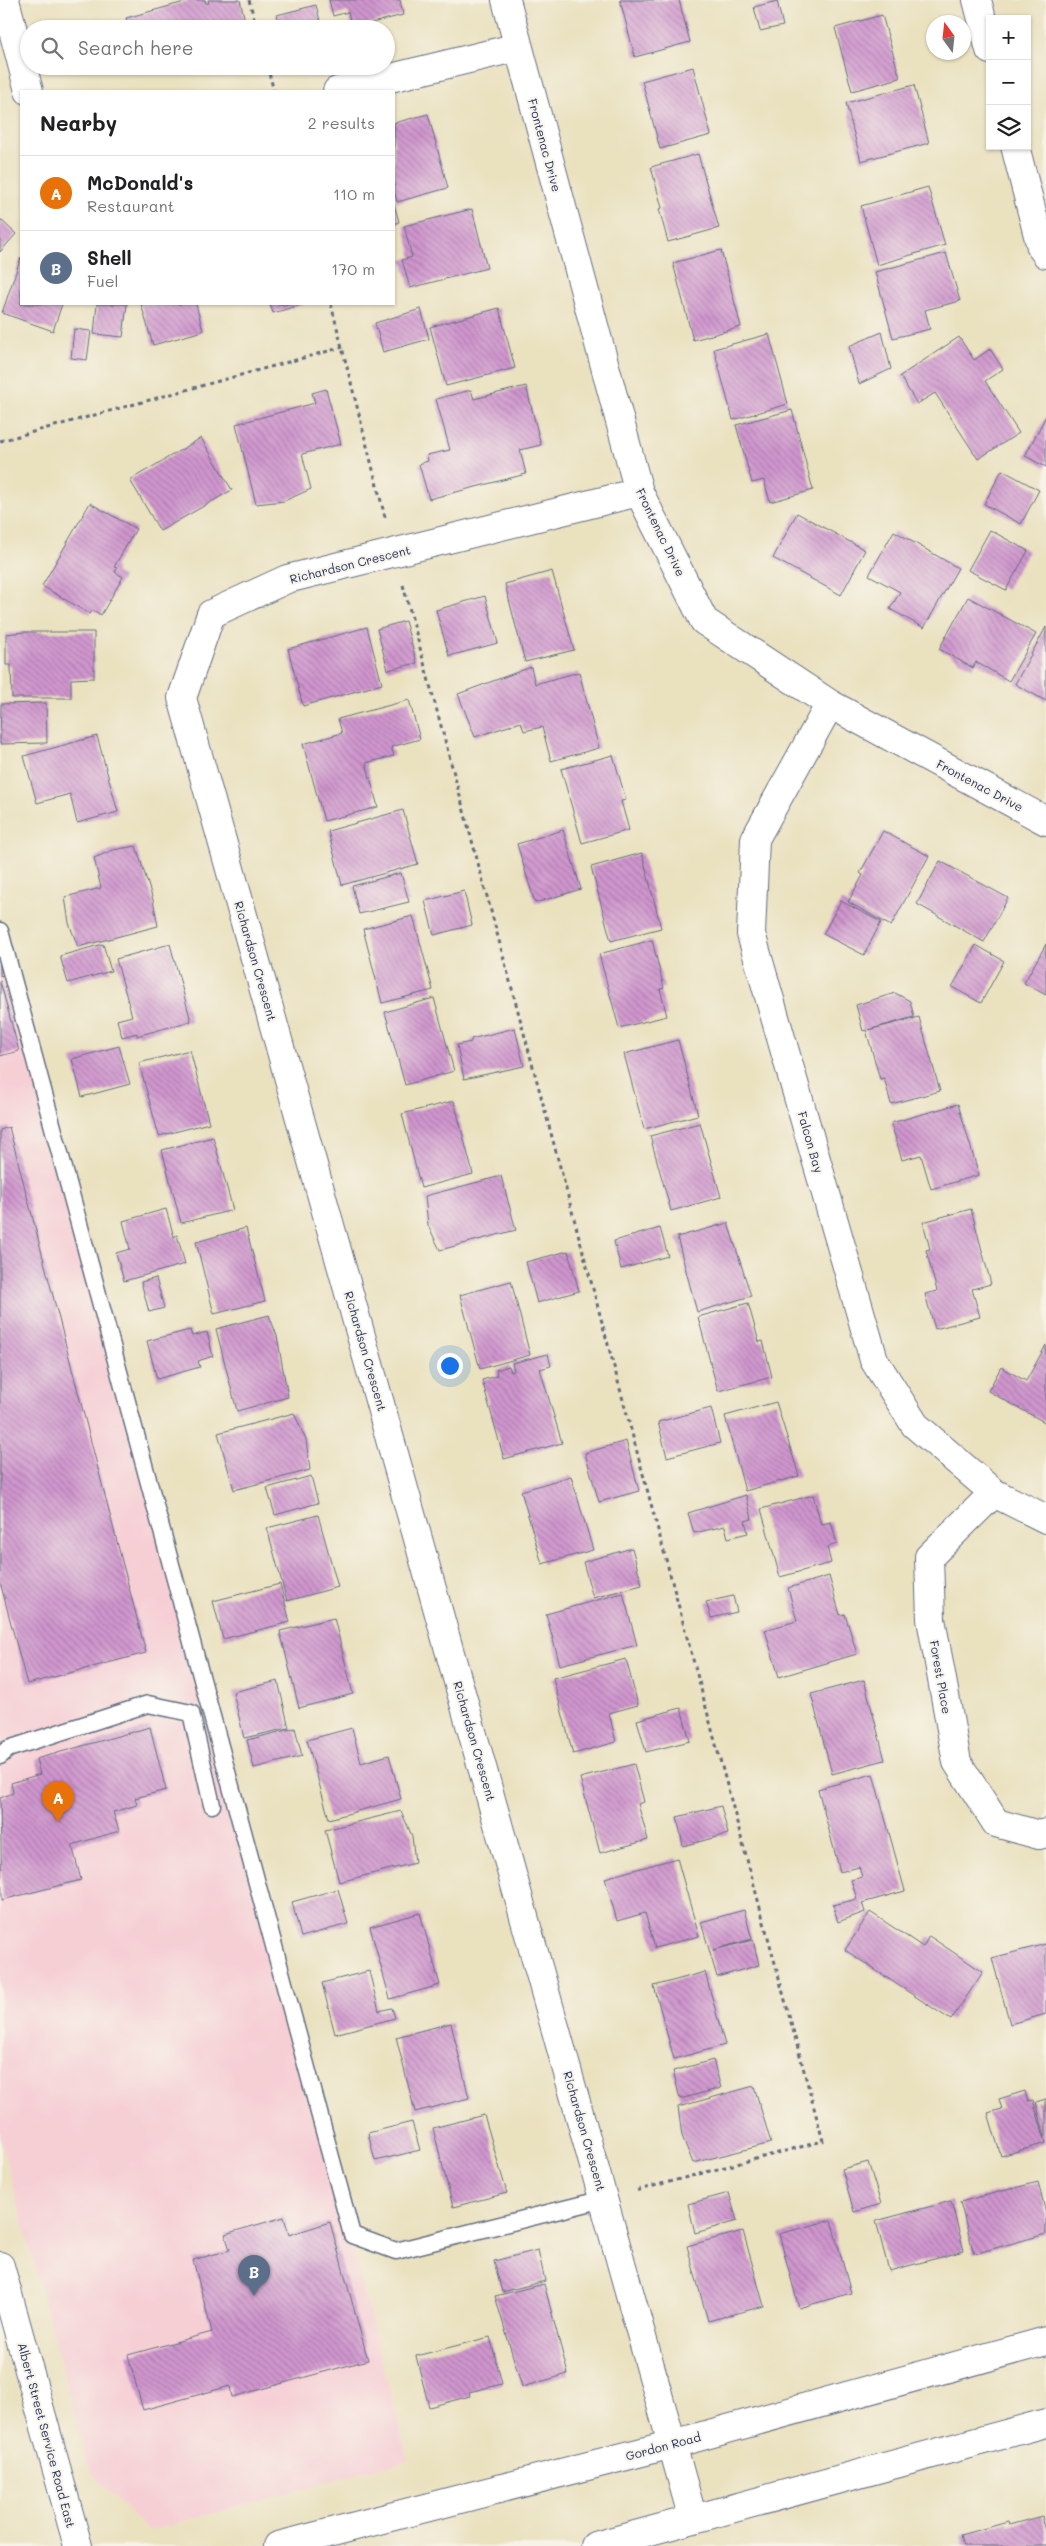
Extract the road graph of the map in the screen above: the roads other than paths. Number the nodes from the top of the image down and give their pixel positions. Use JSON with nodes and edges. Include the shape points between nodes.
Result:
{"nodes":[{"id":1,"x":5,"y":0,"type":"edge"},
{"id":2,"x":506,"y":0,"type":"edge"},
{"id":3,"x":976,"y":0,"type":"edge"},
{"id":4,"x":986,"y":36,"type":"edge"},
{"id":5,"x":518,"y":47,"type":"junction"},
{"id":6,"x":20,"y":57,"type":"edge"},
{"id":7,"x":25,"y":75,"type":"edge"},
{"id":8,"x":29,"y":90,"type":"edge"},
{"id":9,"x":341,"y":90,"type":"edge"},
{"id":10,"x":1016,"y":150,"type":"edge"},
{"id":11,"x":1046,"y":254,"type":"edge"},
{"id":12,"x":640,"y":492,"type":"junction"},
{"id":13,"x":830,"y":704,"type":"junction"},
{"id":14,"x":1046,"y":821,"type":"edge"},
{"id":15,"x":0,"y":930,"type":"edge"},
{"id":16,"x":994,"y":1494,"type":"junction"},
{"id":17,"x":1046,"y":1519,"type":"edge"},
{"id":18,"x":0,"y":1756,"type":"edge"},
{"id":19,"x":212,"y":1805,"type":"dead end"},
{"id":20,"x":1046,"y":1833,"type":"edge"},
{"id":21,"x":604,"y":2199,"type":"junction"},
{"id":22,"x":0,"y":2266,"type":"edge"},
{"id":23,"x":1046,"y":2341,"type":"edge"},
{"id":24,"x":1046,"y":2423,"type":"edge"},
{"id":25,"x":673,"y":2444,"type":"junction"},
{"id":26,"x":693,"y":2519,"type":"junction"},
{"id":27,"x":78,"y":2546,"type":"edge"},
{"id":28,"x":278,"y":2546,"type":"edge"},
{"id":29,"x":595,"y":2546,"type":"edge"}],
"edges":[{"from":1,"to":6,"type":"street"},
{"from":2,"to":5,"type":"street","name":"Frontenac Drive"},
{"from":3,"to":4,"type":"street"},
{"from":5,"to":9,"type":"street"},
{"from":5,"to":12,"type":"street","name":"Frontenac Drive"},
{"from":7,"to":8,"type":"street"},
{"from":10,"to":11,"type":"street"},
{"from":12,"to":13,"type":"street","name":"Frontenac Drive","via":[[704,621]]},
{"from":12,"to":21,"type":"street","name":"Richardson Crescent","via":[[287,579],[211,614],[182,698]]},
{"from":13,"to":14,"type":"street","name":"Frontenac Drive"},
{"from":13,"to":16,"type":"street","name":"Falcon Bay","via":[[755,839],[751,934],[874,1360],[915,1425]]},
{"from":15,"to":21,"type":"lane","via":[[352,2235],[396,2251]]},
{"from":16,"to":17,"type":"street","name":"Falcon Bay"},
{"from":16,"to":20,"type":"street","name":"Forest Place","via":[[930,1557],[931,1619],[956,1762],[996,1824],[1039,1835]]},
{"from":18,"to":19,"type":"lane","via":[[8,1749],[148,1704],[192,1713]]},
{"from":21,"to":25,"type":"street","name":"Richardson Crescent"},
{"from":22,"to":27,"type":"street","name":"Albert Street Service Road East"},
{"from":23,"to":25,"type":"street","name":"Gordon Road"},
{"from":24,"to":26,"type":"street"},
{"from":25,"to":26,"type":"street","name":"Richardson Crescent"},
{"from":25,"to":28,"type":"street","name":"Gordon Road"},
{"from":26,"to":29,"type":"street"}]}
